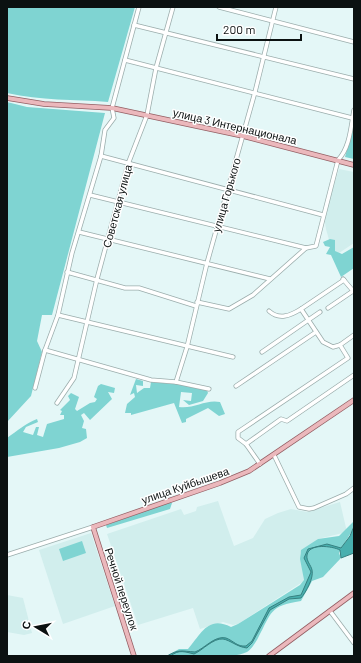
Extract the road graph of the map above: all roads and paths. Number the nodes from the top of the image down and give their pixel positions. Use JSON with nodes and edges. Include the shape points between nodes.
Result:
{"nodes":[{"id":1,"x":139,"y":7,"type":"edge"},
{"id":2,"x":173,"y":7,"type":"edge"},
{"id":3,"x":219,"y":7,"type":"edge"},
{"id":4,"x":276,"y":7,"type":"edge"},
{"id":5,"x":272,"y":21,"type":"junction"},
{"id":6,"x":134,"y":25,"type":"junction"},
{"id":7,"x":166,"y":32,"type":"junction"},
{"id":8,"x":354,"y":42,"type":"edge"},
{"id":9,"x":264,"y":58,"type":"junction"},
{"id":10,"x":125,"y":60,"type":"junction"},
{"id":11,"x":156,"y":68,"type":"junction"},
{"id":12,"x":354,"y":79,"type":"edge"},
{"id":13,"x":255,"y":92,"type":"junction"},
{"id":14,"x":7,"y":98,"type":"edge"},
{"id":15,"x":112,"y":108,"type":"junction"},
{"id":16,"x":354,"y":110,"type":"edge"},
{"id":17,"x":147,"y":115,"type":"junction"},
{"id":18,"x":352,"y":118,"type":"junction"},
{"id":19,"x":243,"y":136,"type":"junction"},
{"id":20,"x":101,"y":156,"type":"junction"},
{"id":21,"x":338,"y":160,"type":"junction"},
{"id":22,"x":128,"y":164,"type":"junction"},
{"id":23,"x":354,"y":165,"type":"edge"},
{"id":24,"x":228,"y":189,"type":"junction"},
{"id":25,"x":90,"y":195,"type":"junction"},
{"id":26,"x":118,"y":201,"type":"junction"},
{"id":27,"x":323,"y":215,"type":"junction"},
{"id":28,"x":217,"y":226,"type":"junction"},
{"id":29,"x":79,"y":232,"type":"junction"},
{"id":30,"x":108,"y":239,"type":"junction"},
{"id":31,"x":306,"y":248,"type":"junction"},
{"id":32,"x":206,"y":263,"type":"junction"},
{"id":33,"x":67,"y":272,"type":"junction"},
{"id":34,"x":97,"y":279,"type":"junction"},
{"id":35,"x":270,"y":279,"type":"junction"},
{"id":36,"x":354,"y":291,"type":"edge"},
{"id":37,"x":197,"y":304,"type":"junction"},
{"id":38,"x":328,"y":308,"type":"dead end"},
{"id":39,"x":301,"y":309,"type":"junction"},
{"id":40,"x":269,"y":311,"type":"dead end"},
{"id":41,"x":320,"y":312,"type":"dead end"},
{"id":42,"x":58,"y":315,"type":"junction"},
{"id":43,"x":308,"y":320,"type":"junction"},
{"id":44,"x":86,"y":323,"type":"junction"},
{"id":45,"x":316,"y":332,"type":"junction"},
{"id":46,"x":354,"y":335,"type":"edge"},
{"id":47,"x":340,"y":345,"type":"junction"},
{"id":48,"x":187,"y":347,"type":"junction"},
{"id":49,"x":45,"y":350,"type":"junction"},
{"id":50,"x":262,"y":352,"type":"dead end"},
{"id":51,"x":233,"y":357,"type":"dead end"},
{"id":52,"x":78,"y":360,"type":"junction"},
{"id":53,"x":354,"y":375,"type":"edge"},
{"id":54,"x":176,"y":382,"type":"junction"},
{"id":55,"x":236,"y":386,"type":"dead end"},
{"id":56,"x":35,"y":388,"type":"dead end"},
{"id":57,"x":209,"y":389,"type":"dead end"},
{"id":58,"x":354,"y":400,"type":"edge"},
{"id":59,"x":56,"y":403,"type":"dead end"},
{"id":60,"x":246,"y":444,"type":"junction"},
{"id":61,"x":274,"y":455,"type":"junction"},
{"id":62,"x":260,"y":464,"type":"junction"},
{"id":63,"x":354,"y":488,"type":"edge"},
{"id":64,"x":93,"y":527,"type":"junction"},
{"id":65,"x":7,"y":555,"type":"edge"},
{"id":66,"x":354,"y":593,"type":"edge"},
{"id":67,"x":330,"y":611,"type":"junction"},
{"id":68,"x":354,"y":643,"type":"edge"},
{"id":69,"x":134,"y":656,"type":"edge"},
{"id":70,"x":269,"y":656,"type":"edge"}],
"edges":[{"from":1,"to":6,"type":"street"},
{"from":2,"to":7,"type":"street","name":"Советская улица"},
{"from":3,"to":5,"type":"street"},
{"from":4,"to":5,"type":"street","name":"улица Горького"},
{"from":5,"to":8,"type":"street"},
{"from":5,"to":9,"type":"street","name":"улица Горького"},
{"from":6,"to":7,"type":"street"},
{"from":6,"to":10,"type":"street"},
{"from":7,"to":9,"type":"street"},
{"from":7,"to":11,"type":"street","name":"Советская улица"},
{"from":9,"to":12,"type":"street"},
{"from":9,"to":13,"type":"street","name":"улица Горького"},
{"from":10,"to":11,"type":"street"},
{"from":10,"to":15,"type":"street"},
{"from":11,"to":13,"type":"street"},
{"from":11,"to":17,"type":"street","name":"Советская улица"},
{"from":13,"to":18,"type":"street"},
{"from":13,"to":19,"type":"street","name":"улица Горького"},
{"from":14,"to":15,"type":"main road","name":"улица 3 Интернационала","via":[[44,104]]},
{"from":15,"to":17,"type":"main road","name":"улица 3 Интернационала"},
{"from":15,"to":20,"type":"street","via":[[114,118],[106,130]]},
{"from":16,"to":18,"type":"street"},
{"from":17,"to":19,"type":"main road","name":"улица 3 Интернационала"},
{"from":17,"to":22,"type":"street","name":"Советская улица"},
{"from":18,"to":21,"type":"street","via":[[343,155]]},
{"from":19,"to":21,"type":"main road","name":"улица 3 Интернационала"},
{"from":19,"to":24,"type":"street","name":"улица Горького"},
{"from":20,"to":22,"type":"street"},
{"from":20,"to":25,"type":"street"},
{"from":21,"to":23,"type":"main road","name":"улица 3 Интернационала"},
{"from":21,"to":27,"type":"street"},
{"from":22,"to":24,"type":"street"},
{"from":22,"to":26,"type":"street","name":"Советская улица"},
{"from":24,"to":27,"type":"street"},
{"from":24,"to":28,"type":"street","name":"улица Горького"},
{"from":25,"to":26,"type":"street"},
{"from":25,"to":29,"type":"street"},
{"from":26,"to":28,"type":"street"},
{"from":26,"to":30,"type":"street","name":"Советская улица"},
{"from":27,"to":31,"type":"street","via":[[316,246]]},
{"from":28,"to":31,"type":"street"},
{"from":28,"to":32,"type":"street","name":"улица Горького"},
{"from":29,"to":30,"type":"street"},
{"from":29,"to":33,"type":"street"},
{"from":30,"to":32,"type":"street"},
{"from":30,"to":34,"type":"street","name":"Советская улица"},
{"from":31,"to":35,"type":"street"},
{"from":32,"to":35,"type":"street"},
{"from":32,"to":37,"type":"street","name":"улица Горького"},
{"from":33,"to":34,"type":"street"},
{"from":33,"to":42,"type":"street"},
{"from":34,"to":37,"type":"street"},
{"from":34,"to":44,"type":"street","name":"Советская улица"},
{"from":35,"to":37,"type":"street","via":[[253,295],[229,309]]},
{"from":36,"to":38,"type":"street"},
{"from":36,"to":39,"type":"street","via":[[343,280]]},
{"from":37,"to":48,"type":"street","name":"улица Горького"},
{"from":39,"to":40,"type":"street","via":[[282,317]]},
{"from":39,"to":43,"type":"street"},
{"from":41,"to":43,"type":"street"},
{"from":42,"to":44,"type":"street"},
{"from":42,"to":49,"type":"street"},
{"from":43,"to":45,"type":"street"},
{"from":43,"to":50,"type":"street"},
{"from":44,"to":48,"type":"street","via":[[112,327]]},
{"from":44,"to":52,"type":"street","name":"Советская улица"},
{"from":45,"to":47,"type":"street","via":[[327,346]]},
{"from":45,"to":55,"type":"street"},
{"from":46,"to":47,"type":"street"},
{"from":47,"to":60,"type":"street","via":[[348,358],[238,432],[238,438]]},
{"from":48,"to":51,"type":"street"},
{"from":48,"to":54,"type":"street","name":"улица Горького"},
{"from":49,"to":52,"type":"street"},
{"from":49,"to":56,"type":"street"},
{"from":52,"to":54,"type":"street","via":[[151,380]]},
{"from":52,"to":59,"type":"street","name":"Советская улица","via":[[74,378]]},
{"from":53,"to":60,"type":"street","via":[[287,421],[282,419]]},
{"from":54,"to":57,"type":"street"},
{"from":58,"to":61,"type":"main road","name":"улица Куйбышева"},
{"from":60,"to":62,"type":"street"},
{"from":61,"to":62,"type":"main road","name":"улица Куйбышева"},
{"from":61,"to":63,"type":"street","via":[[299,507],[309,510]]},
{"from":62,"to":64,"type":"main road","name":"улица Куйбышева","via":[[220,483]]},
{"from":64,"to":65,"type":"street","name":"улица Куйбышева"},
{"from":64,"to":69,"type":"main road","name":"Речной переулок"},
{"from":66,"to":67,"type":"main road"},
{"from":67,"to":68,"type":"street"},
{"from":67,"to":70,"type":"main road"}]}
